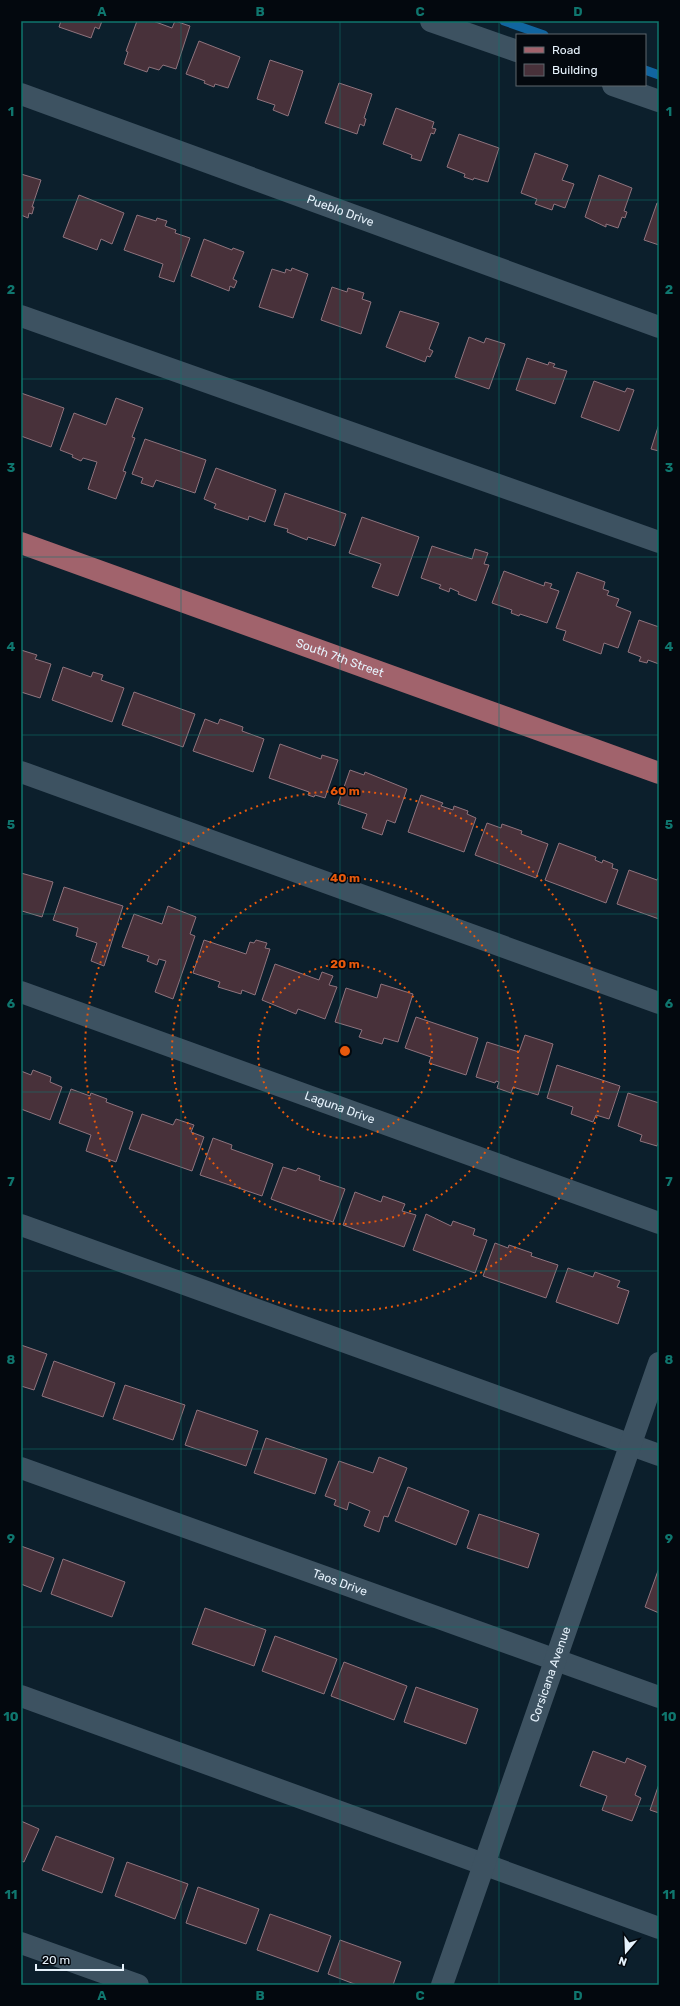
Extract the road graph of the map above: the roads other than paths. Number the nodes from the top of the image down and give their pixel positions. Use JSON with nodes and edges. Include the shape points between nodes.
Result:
{"nodes":[{"id":1,"x":431,"y":21,"type":"edge"},
{"id":2,"x":516,"y":51,"type":"edge"},
{"id":3,"x":616,"y":86,"type":"edge"},
{"id":4,"x":21,"y":94,"type":"edge"},
{"id":5,"x":659,"y":101,"type":"edge"},
{"id":6,"x":21,"y":316,"type":"edge"},
{"id":7,"x":659,"y":327,"type":"edge"},
{"id":8,"x":659,"y":542,"type":"edge"},
{"id":9,"x":21,"y":543,"type":"edge"},
{"id":10,"x":21,"y":772,"type":"edge"},
{"id":11,"x":659,"y":774,"type":"edge"},
{"id":12,"x":21,"y":992,"type":"edge"},
{"id":13,"x":659,"y":1003,"type":"edge"},
{"id":14,"x":659,"y":1223,"type":"edge"},
{"id":15,"x":21,"y":1225,"type":"edge"},
{"id":16,"x":659,"y":1363,"type":"edge"},
{"id":17,"x":630,"y":1445,"type":"junction"},
{"id":18,"x":659,"y":1455,"type":"edge"},
{"id":19,"x":21,"y":1468,"type":"edge"},
{"id":20,"x":554,"y":1660,"type":"junction"},
{"id":21,"x":21,"y":1696,"type":"edge"},
{"id":22,"x":659,"y":1697,"type":"edge"},
{"id":23,"x":484,"y":1864,"type":"junction"},
{"id":24,"x":659,"y":1928,"type":"edge"},
{"id":25,"x":21,"y":1942,"type":"edge"},
{"id":26,"x":138,"y":1985,"type":"edge"},
{"id":27,"x":442,"y":1985,"type":"edge"}],
"edges":[{"from":1,"to":2,"type":"street"},
{"from":3,"to":5,"type":"street"},
{"from":4,"to":7,"type":"street","name":"Pueblo Drive"},
{"from":6,"to":8,"type":"street"},
{"from":9,"to":11,"type":"main road","name":"South 7th Street"},
{"from":10,"to":13,"type":"street"},
{"from":12,"to":14,"type":"street","name":"Laguna Drive"},
{"from":15,"to":17,"type":"street"},
{"from":16,"to":17,"type":"street","name":"Corsicana Avenue"},
{"from":17,"to":18,"type":"street"},
{"from":17,"to":20,"type":"street","name":"Corsicana Avenue"},
{"from":19,"to":20,"type":"street","name":"Taos Drive"},
{"from":20,"to":22,"type":"street","name":"Taos Drive"},
{"from":20,"to":23,"type":"street","name":"Corsicana Avenue"},
{"from":21,"to":23,"type":"street"},
{"from":23,"to":24,"type":"street"},
{"from":23,"to":27,"type":"street","name":"Corsicana Avenue"},
{"from":25,"to":26,"type":"street"}]}
